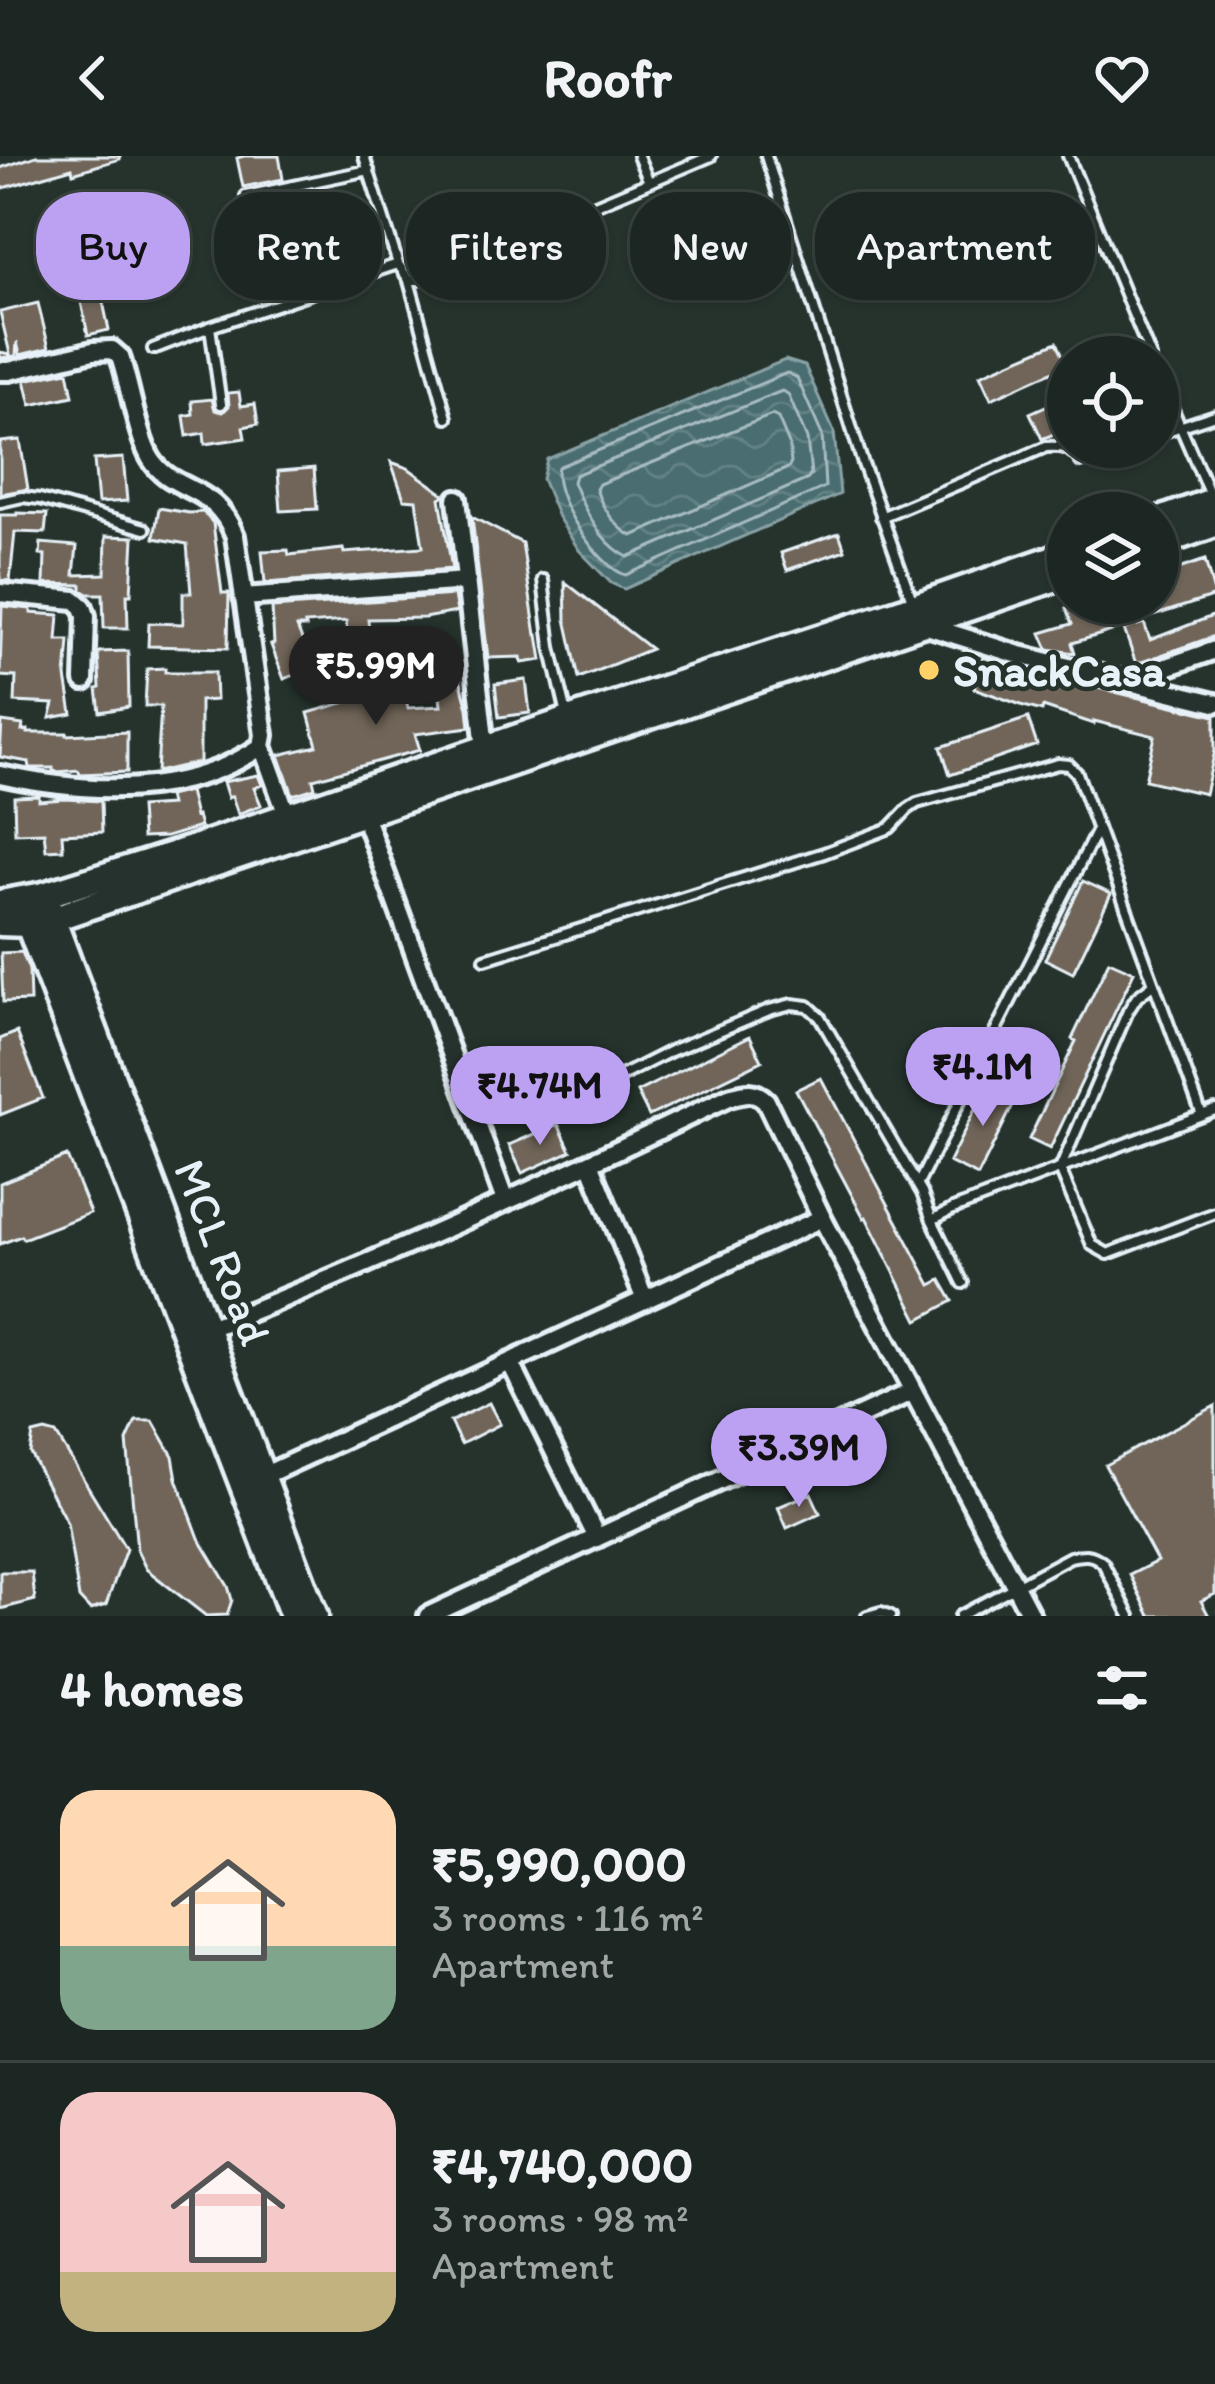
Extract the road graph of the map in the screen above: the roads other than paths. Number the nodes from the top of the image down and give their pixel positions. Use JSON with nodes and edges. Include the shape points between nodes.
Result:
{"nodes":[{"id":1,"x":364,"y":156,"type":"edge"},
{"id":2,"x":638,"y":156,"type":"edge"},
{"id":3,"x":711,"y":156,"type":"edge"},
{"id":4,"x":766,"y":156,"type":"edge"},
{"id":5,"x":1068,"y":156,"type":"edge"},
{"id":6,"x":368,"y":170,"type":"junction"},
{"id":7,"x":649,"y":182,"type":"junction"},
{"id":8,"x":265,"y":192,"type":"edge"},
{"id":9,"x":606,"y":200,"type":"edge"},
{"id":10,"x":398,"y":264,"type":"junction"},
{"id":11,"x":406,"y":276,"type":"edge"},
{"id":12,"x":414,"y":300,"type":"edge"},
{"id":13,"x":210,"y":327,"type":"junction"},
{"id":14,"x":1142,"y":336,"type":"edge"},
{"id":15,"x":152,"y":349,"type":"dead end"},
{"id":16,"x":0,"y":371,"type":"edge"},
{"id":17,"x":221,"y":404,"type":"dead end"},
{"id":18,"x":1215,"y":415,"type":"edge"},
{"id":19,"x":446,"y":418,"type":"dead end"},
{"id":20,"x":1180,"y":426,"type":"joint"},
{"id":21,"x":1047,"y":448,"type":"edge"},
{"id":22,"x":458,"y":499,"type":"dead end"},
{"id":23,"x":0,"y":502,"type":"edge"},
{"id":24,"x":1214,"y":509,"type":"edge"},
{"id":25,"x":1179,"y":516,"type":"edge"},
{"id":26,"x":881,"y":517,"type":"junction"},
{"id":27,"x":146,"y":529,"type":"dead end"},
{"id":28,"x":1179,"y":531,"type":"edge"},
{"id":29,"x":1047,"y":562,"type":"edge"},
{"id":30,"x":543,"y":580,"type":"dead end"},
{"id":31,"x":1047,"y":580,"type":"edge"},
{"id":32,"x":467,"y":581,"type":"junction"},
{"id":33,"x":0,"y":593,"type":"edge"},
{"id":34,"x":243,"y":597,"type":"junction"},
{"id":35,"x":918,"y":616,"type":"junction"},
{"id":36,"x":1215,"y":650,"type":"edge"},
{"id":37,"x":83,"y":681,"type":"dead end"},
{"id":38,"x":1126,"y":681,"type":"junction"},
{"id":39,"x":1215,"y":703,"type":"edge"},
{"id":40,"x":568,"y":720,"type":"junction"},
{"id":41,"x":262,"y":746,"type":"junction"},
{"id":42,"x":485,"y":748,"type":"junction"},
{"id":43,"x":0,"y":775,"type":"edge"},
{"id":44,"x":287,"y":815,"type":"junction"},
{"id":45,"x":364,"y":815,"type":"junction"},
{"id":46,"x":1097,"y":830,"type":"junction"},
{"id":47,"x":29,"y":908,"type":"edge"},
{"id":48,"x":0,"y":923,"type":"edge"},
{"id":49,"x":485,"y":959,"type":"dead end"},
{"id":50,"x":1154,"y":984,"type":"junction"},
{"id":51,"x":1215,"y":1109,"type":"edge"},
{"id":52,"x":1202,"y":1115,"type":"junction"},
{"id":53,"x":536,"y":1119,"type":"dead end"},
{"id":54,"x":590,"y":1163,"type":"junction"},
{"id":55,"x":1060,"y":1168,"type":"junction"},
{"id":56,"x":918,"y":1185,"type":"junction"},
{"id":57,"x":505,"y":1202,"type":"junction"},
{"id":58,"x":1215,"y":1213,"type":"edge"},
{"id":59,"x":822,"y":1218,"type":"junction"},
{"id":60,"x":932,"y":1220,"type":"junction"},
{"id":61,"x":963,"y":1283,"type":"dead end"},
{"id":62,"x":645,"y":1300,"type":"junction"},
{"id":63,"x":207,"y":1329,"type":"junction"},
{"id":64,"x":510,"y":1362,"type":"junction"},
{"id":65,"x":913,"y":1391,"type":"junction"},
{"id":66,"x":262,"y":1476,"type":"junction"},
{"id":67,"x":597,"y":1538,"type":"junction"},
{"id":68,"x":1015,"y":1585,"type":"junction"},
{"id":69,"x":293,"y":1616,"type":"edge"},
{"id":70,"x":315,"y":1616,"type":"edge"},
{"id":71,"x":428,"y":1616,"type":"edge"},
{"id":72,"x":867,"y":1616,"type":"edge"},
{"id":73,"x":891,"y":1616,"type":"edge"},
{"id":74,"x":960,"y":1616,"type":"edge"},
{"id":75,"x":1031,"y":1616,"type":"edge"},
{"id":76,"x":1130,"y":1616,"type":"edge"}],
"edges":[{"from":1,"to":6,"type":"lane"},
{"from":2,"to":7,"type":"lane"},
{"from":3,"to":7,"type":"lane"},
{"from":4,"to":26,"type":"lane"},
{"from":5,"to":14,"type":"lane"},
{"from":6,"to":8,"type":"lane"},
{"from":6,"to":10,"type":"lane"},
{"from":7,"to":9,"type":"lane"},
{"from":10,"to":11,"type":"lane"},
{"from":10,"to":13,"type":"lane"},
{"from":12,"to":19,"type":"lane"},
{"from":13,"to":15,"type":"lane"},
{"from":13,"to":17,"type":"lane"},
{"from":16,"to":34,"type":"street","via":[[93,351],[120,356],[151,460],[227,516]]},
{"from":18,"to":20,"type":"lane"},
{"from":20,"to":24,"type":"lane"},
{"from":21,"to":26,"type":"lane"},
{"from":22,"to":32,"type":"street"},
{"from":23,"to":27,"type":"lane","via":[[40,499]]},
{"from":24,"to":25,"type":"main road"},
{"from":24,"to":28,"type":"main road"},
{"from":26,"to":35,"type":"lane"},
{"from":29,"to":35,"type":"main road"},
{"from":30,"to":40,"type":"lane"},
{"from":31,"to":35,"type":"main road"},
{"from":32,"to":34,"type":"street"},
{"from":32,"to":42,"type":"street"},
{"from":33,"to":37,"type":"street","via":[[82,607]]},
{"from":34,"to":41,"type":"street"},
{"from":35,"to":38,"type":"street","via":[[1016,654]]},
{"from":35,"to":40,"type":"main road"},
{"from":35,"to":45,"type":"main road"},
{"from":36,"to":38,"type":"street"},
{"from":38,"to":39,"type":"street"},
{"from":40,"to":42,"type":"main road"},
{"from":41,"to":43,"type":"street","via":[[236,764],[130,788],[89,790]]},
{"from":41,"to":44,"type":"street"},
{"from":42,"to":44,"type":"main road"},
{"from":44,"to":47,"type":"main road"},
{"from":45,"to":47,"type":"main road"},
{"from":45,"to":57,"type":"street"},
{"from":46,"to":49,"type":"lane","via":[[1077,773],[1058,764],[917,803],[890,828],[824,853]]},
{"from":46,"to":50,"type":"lane"},
{"from":46,"to":56,"type":"lane"},
{"from":47,"to":48,"type":"main road"},
{"from":47,"to":63,"type":"main road","name":"MCL Road"},
{"from":47,"to":69,"type":"main road","name":"MCL Road"},
{"from":50,"to":52,"type":"lane"},
{"from":50,"to":55,"type":"lane","via":[[1128,1011]]},
{"from":51,"to":52,"type":"lane"},
{"from":52,"to":55,"type":"lane"},
{"from":53,"to":56,"type":"lane","via":[[769,1010],[808,1006]]},
{"from":54,"to":57,"type":"street"},
{"from":54,"to":59,"type":"street","via":[[750,1092],[766,1101]]},
{"from":54,"to":62,"type":"street"},
{"from":55,"to":58,"type":"lane","via":[[1092,1245],[1108,1254]]},
{"from":55,"to":60,"type":"lane"},
{"from":56,"to":60,"type":"lane"},
{"from":57,"to":63,"type":"street"},
{"from":59,"to":62,"type":"street"},
{"from":59,"to":65,"type":"street"},
{"from":60,"to":61,"type":"lane"},
{"from":62,"to":64,"type":"street"},
{"from":63,"to":66,"type":"main road","name":"MCL Road"},
{"from":64,"to":66,"type":"street"},
{"from":64,"to":67,"type":"street"},
{"from":65,"to":67,"type":"street"},
{"from":65,"to":68,"type":"street"},
{"from":66,"to":70,"type":"main road","name":"MCL Road"},
{"from":67,"to":71,"type":"street"},
{"from":68,"to":74,"type":"lane"},
{"from":68,"to":75,"type":"street"},
{"from":68,"to":76,"type":"lane","via":[[1070,1557],[1096,1556]]},
{"from":72,"to":73,"type":"lane"}]}
